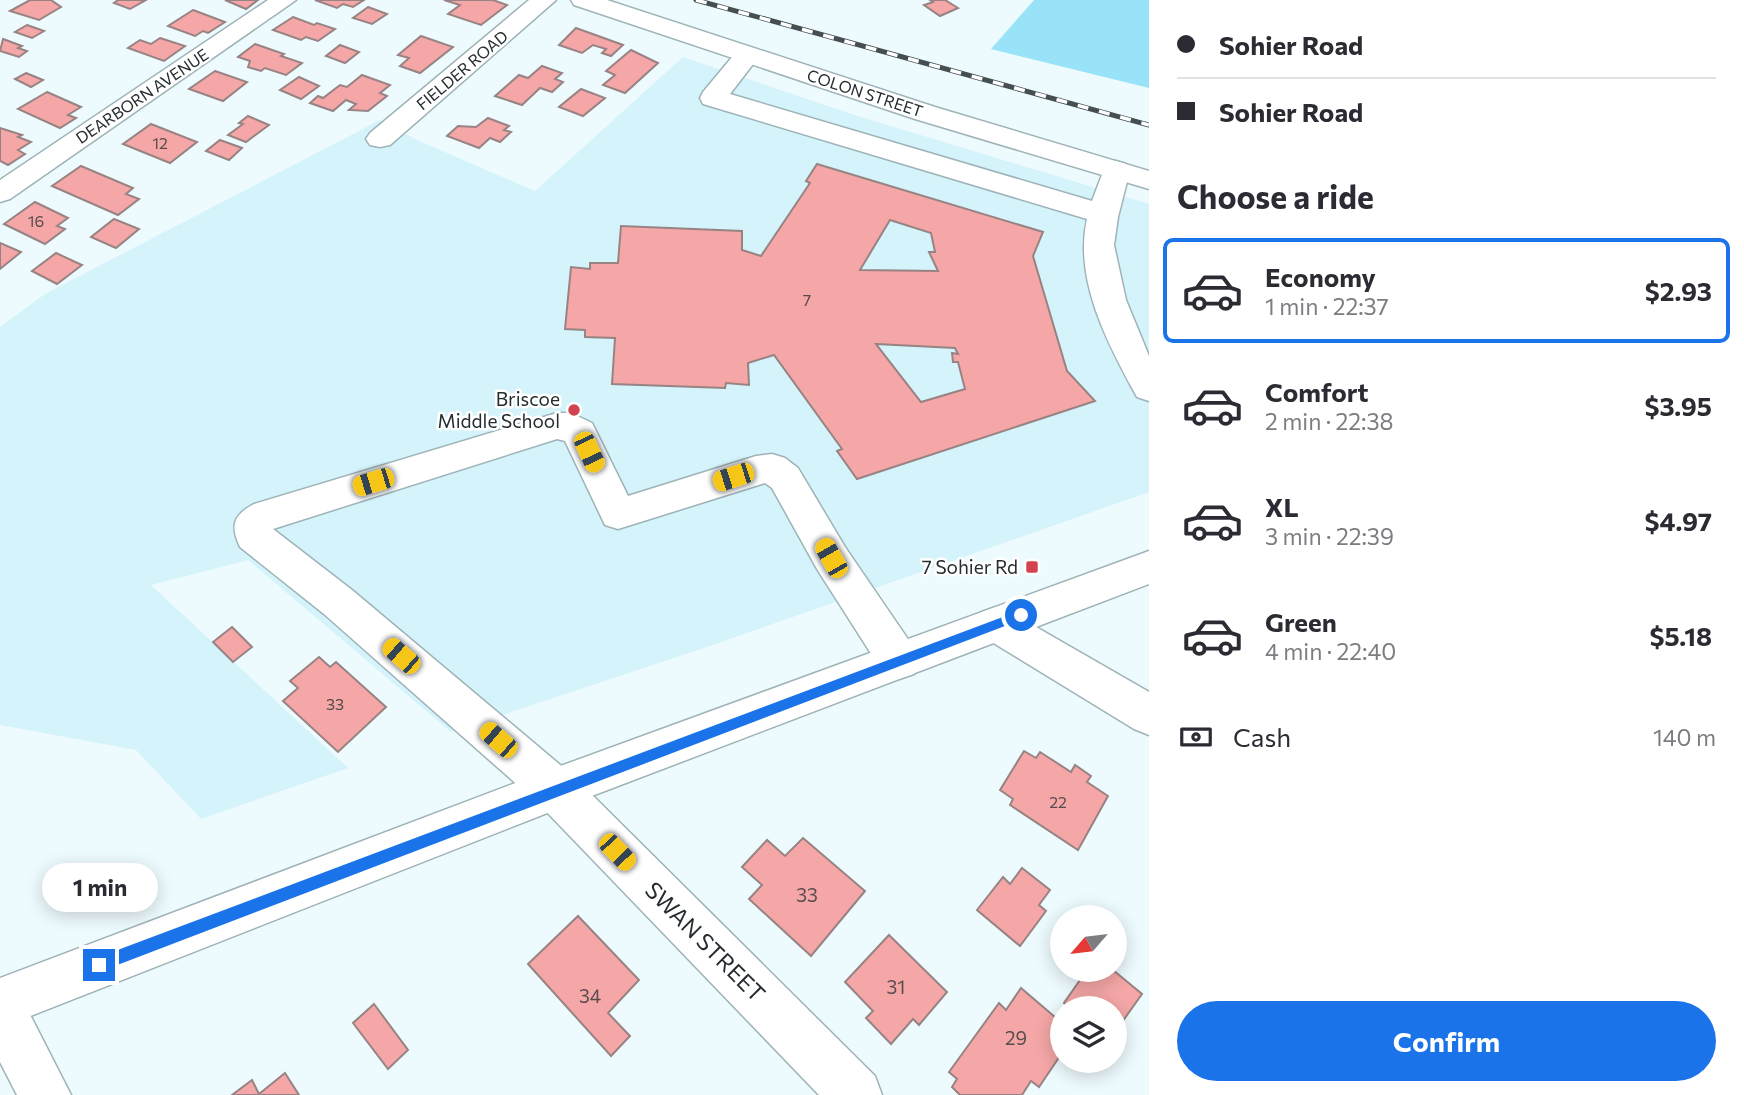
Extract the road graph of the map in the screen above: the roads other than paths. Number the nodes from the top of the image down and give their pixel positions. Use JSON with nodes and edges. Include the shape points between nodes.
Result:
{"nodes":[{"id":1,"x":284,"y":0,"type":"edge"},
{"id":2,"x":544,"y":0,"type":"edge"},
{"id":3,"x":583,"y":0,"type":"edge"},
{"id":4,"x":747,"y":55,"type":"junction"},
{"id":5,"x":380,"y":139,"type":"dead end"},
{"id":6,"x":1116,"y":170,"type":"junction"},
{"id":7,"x":1149,"y":180,"type":"edge"},
{"id":8,"x":0,"y":193,"type":"edge"},
{"id":9,"x":1105,"y":214,"type":"junction"},
{"id":10,"x":1149,"y":388,"type":"edge"},
{"id":11,"x":1149,"y":567,"type":"edge"},
{"id":12,"x":996,"y":624,"type":"junction"},
{"id":13,"x":899,"y":661,"type":"junction"},
{"id":14,"x":1149,"y":715,"type":"edge"},
{"id":15,"x":555,"y":789,"type":"junction"},
{"id":16,"x":0,"y":1003,"type":"edge"},
{"id":17,"x":0,"y":1009,"type":"edge"},
{"id":18,"x":44,"y":1095,"type":"edge"},
{"id":19,"x":856,"y":1095,"type":"edge"}],
"edges":[{"from":1,"to":8,"type":"main road","name":"DEARBORN AVENUE"},
{"from":2,"to":5,"type":"main road","name":"FIELDER ROAD"},
{"from":3,"to":4,"type":"main road","name":"COLON STREET"},
{"from":4,"to":6,"type":"main road","name":"COLON STREET"},
{"from":4,"to":9,"type":"main road","via":[[713,98]]},
{"from":6,"to":7,"type":"main road","name":"COLON STREET"},
{"from":6,"to":9,"type":"main road"},
{"from":9,"to":10,"type":"main road","via":[[1099,244],[1106,283],[1129,352]]},
{"from":11,"to":12,"type":"main road"},
{"from":12,"to":13,"type":"main road"},
{"from":12,"to":14,"type":"main road"},
{"from":13,"to":15,"type":"main road"},
{"from":13,"to":15,"type":"main road","name":"SWAN STREET","via":[[785,478],[772,468],[618,514],[579,432],[571,426],[557,426],[267,514],[252,523],[254,536],[338,602]]},
{"from":15,"to":16,"type":"main road"},
{"from":15,"to":19,"type":"main road","name":"SWAN STREET"},
{"from":17,"to":18,"type":"main road"}]}
